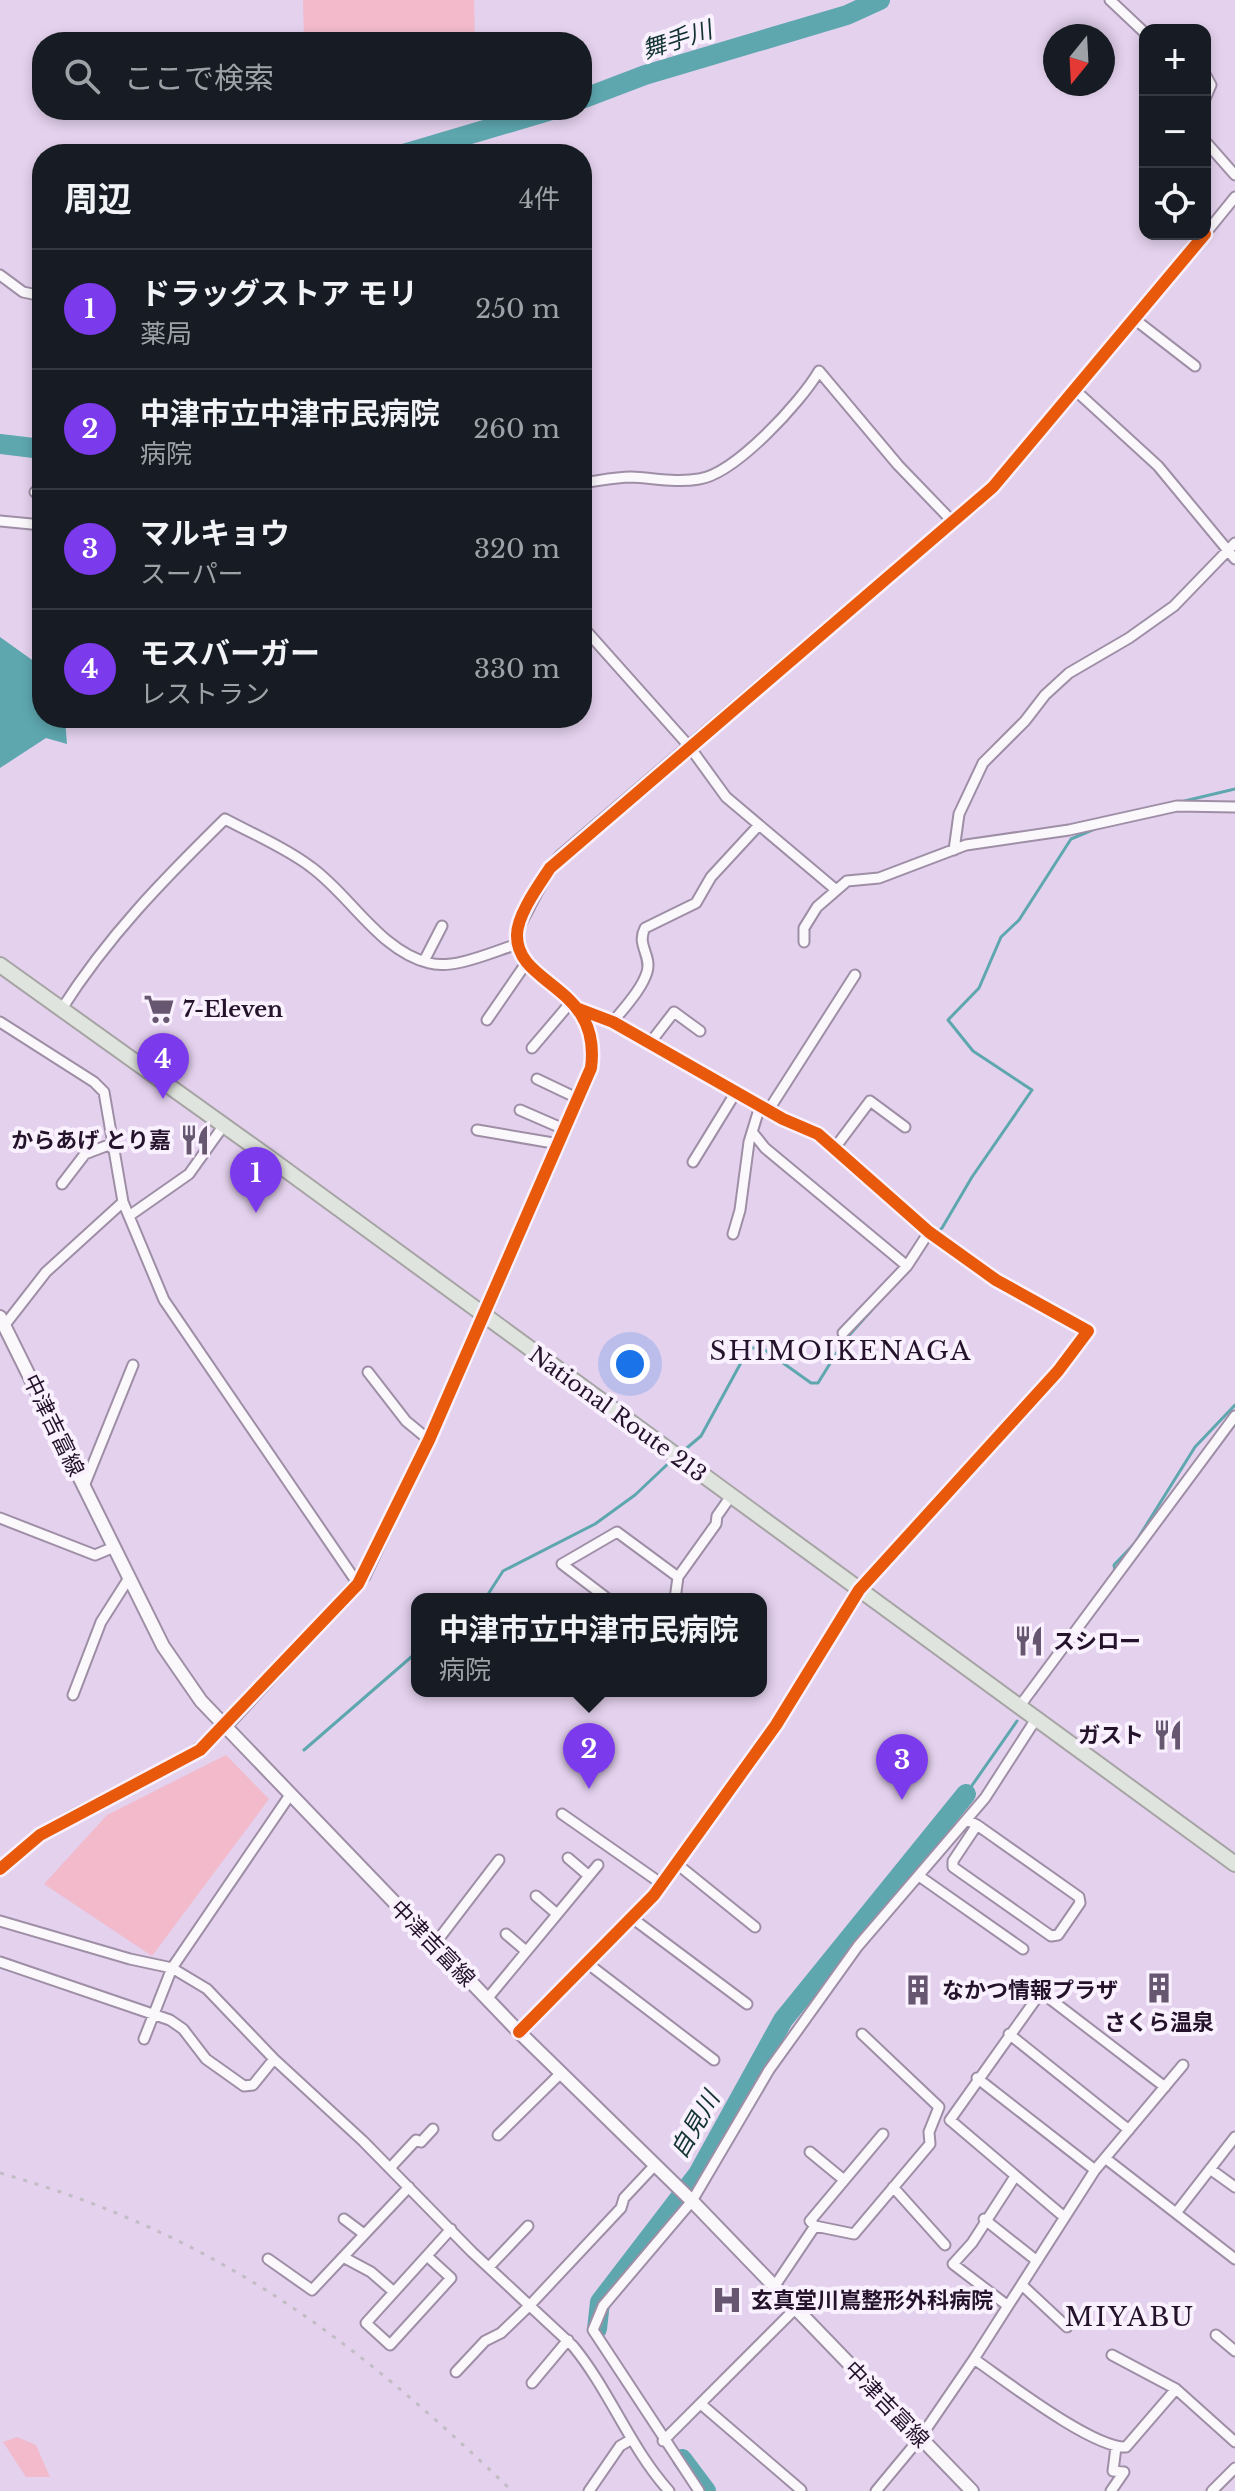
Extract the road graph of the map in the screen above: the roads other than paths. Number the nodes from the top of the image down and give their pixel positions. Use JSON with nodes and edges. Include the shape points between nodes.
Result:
{"nodes":[{"id":1,"x":1110,"y":0,"type":"edge"},
{"id":2,"x":1139,"y":27,"type":"edge"},
{"id":3,"x":1211,"y":148,"type":"edge"},
{"id":4,"x":1235,"y":175,"type":"edge"},
{"id":5,"x":1235,"y":197,"type":"edge"},
{"id":6,"x":1211,"y":227,"type":"edge"},
{"id":7,"x":1200,"y":240,"type":"edge"},
{"id":8,"x":0,"y":275,"type":"edge"},
{"id":9,"x":32,"y":294,"type":"edge"},
{"id":10,"x":1133,"y":318,"type":"junction"},
{"id":11,"x":1195,"y":366,"type":"dead end"},
{"id":12,"x":1075,"y":390,"type":"junction"},
{"id":13,"x":592,"y":482,"type":"edge"},
{"id":14,"x":0,"y":521,"type":"edge"},
{"id":15,"x":952,"y":521,"type":"junction"},
{"id":16,"x":32,"y":524,"type":"edge"},
{"id":17,"x":1233,"y":551,"type":"edge"},
{"id":18,"x":592,"y":637,"type":"edge"},
{"id":19,"x":689,"y":746,"type":"junction"},
{"id":20,"x":1235,"y":807,"type":"edge"},
{"id":21,"x":759,"y":825,"type":"junction"},
{"id":22,"x":954,"y":850,"type":"junction"},
{"id":23,"x":835,"y":889,"type":"junction"},
{"id":24,"x":442,"y":926,"type":"dead end"},
{"id":25,"x":804,"y":942,"type":"dead end"},
{"id":26,"x":518,"y":944,"type":"junction"},
{"id":27,"x":424,"y":961,"type":"junction"},
{"id":28,"x":527,"y":962,"type":"junction"},
{"id":29,"x":0,"y":965,"type":"edge"},
{"id":30,"x":855,"y":975,"type":"dead end"},
{"id":31,"x":576,"y":1005,"type":"junction"},
{"id":32,"x":61,"y":1010,"type":"junction"},
{"id":33,"x":487,"y":1020,"type":"dead end"},
{"id":34,"x":0,"y":1022,"type":"edge"},
{"id":35,"x":613,"y":1022,"type":"junction"},
{"id":36,"x":700,"y":1031,"type":"dead end"},
{"id":37,"x":650,"y":1043,"type":"junction"},
{"id":38,"x":532,"y":1048,"type":"dead end"},
{"id":39,"x":537,"y":1079,"type":"dead end"},
{"id":40,"x":736,"y":1092,"type":"junction"},
{"id":41,"x":579,"y":1099,"type":"junction"},
{"id":42,"x":764,"y":1108,"type":"junction"},
{"id":43,"x":520,"y":1110,"type":"dead end"},
{"id":44,"x":224,"y":1125,"type":"junction"},
{"id":45,"x":905,"y":1127,"type":"dead end"},
{"id":46,"x":477,"y":1130,"type":"dead end"},
{"id":47,"x":566,"y":1130,"type":"junction"},
{"id":48,"x":753,"y":1133,"type":"junction"},
{"id":49,"x":114,"y":1143,"type":"junction"},
{"id":50,"x":559,"y":1144,"type":"junction"},
{"id":51,"x":834,"y":1149,"type":"junction"},
{"id":52,"x":693,"y":1162,"type":"dead end"},
{"id":53,"x":62,"y":1184,"type":"dead end"},
{"id":54,"x":123,"y":1202,"type":"junction"},
{"id":55,"x":129,"y":1216,"type":"junction"},
{"id":56,"x":929,"y":1232,"type":"junction"},
{"id":57,"x":733,"y":1234,"type":"dead end"},
{"id":58,"x":907,"y":1266,"type":"junction"},
{"id":59,"x":484,"y":1316,"type":"junction"},
{"id":60,"x":3,"y":1330,"type":"edge"},
{"id":61,"x":843,"y":1333,"type":"dead end"},
{"id":62,"x":133,"y":1365,"type":"dead end"},
{"id":63,"x":368,"y":1372,"type":"dead end"},
{"id":64,"x":1235,"y":1416,"type":"edge"},
{"id":65,"x":429,"y":1440,"type":"junction"},
{"id":66,"x":84,"y":1486,"type":"junction"},
{"id":67,"x":731,"y":1496,"type":"junction"},
{"id":68,"x":0,"y":1518,"type":"edge"},
{"id":69,"x":114,"y":1547,"type":"junction"},
{"id":70,"x":678,"y":1577,"type":"junction"},
{"id":71,"x":129,"y":1578,"type":"junction"},
{"id":72,"x":358,"y":1584,"type":"junction"},
{"id":73,"x":859,"y":1590,"type":"junction"},
{"id":74,"x":600,"y":1593,"type":"edge"},
{"id":75,"x":676,"y":1593,"type":"edge"},
{"id":76,"x":73,"y":1695,"type":"dead end"},
{"id":77,"x":1019,"y":1707,"type":"junction"},
{"id":78,"x":1036,"y":1719,"type":"junction"},
{"id":79,"x":225,"y":1727,"type":"junction"},
{"id":80,"x":290,"y":1795,"type":"junction"},
{"id":81,"x":562,"y":1814,"type":"dead end"},
{"id":82,"x":972,"y":1822,"type":"junction"},
{"id":83,"x":568,"y":1858,"type":"dead end"},
{"id":84,"x":499,"y":1860,"type":"dead end"},
{"id":85,"x":677,"y":1864,"type":"junction"},
{"id":86,"x":1235,"y":1864,"type":"edge"},
{"id":87,"x":598,"y":1865,"type":"dead end"},
{"id":88,"x":0,"y":1869,"type":"edge"},
{"id":89,"x":589,"y":1876,"type":"junction"},
{"id":90,"x":919,"y":1876,"type":"junction"},
{"id":91,"x":662,"y":1884,"type":"junction"},
{"id":92,"x":536,"y":1896,"type":"dead end"},
{"id":93,"x":557,"y":1914,"type":"junction"},
{"id":94,"x":632,"y":1918,"type":"junction"},
{"id":95,"x":1,"y":1923,"type":"edge"},
{"id":96,"x":755,"y":1927,"type":"dead end"},
{"id":97,"x":506,"y":1934,"type":"dead end"},
{"id":98,"x":434,"y":1945,"type":"junction"},
{"id":99,"x":1023,"y":1949,"type":"dead end"},
{"id":100,"x":526,"y":1951,"type":"junction"},
{"id":101,"x":0,"y":1962,"type":"edge"},
{"id":102,"x":587,"y":1963,"type":"junction"},
{"id":103,"x":172,"y":1968,"type":"junction"},
{"id":104,"x":487,"y":1999,"type":"junction"},
{"id":105,"x":747,"y":2004,"type":"dead end"},
{"id":106,"x":153,"y":2014,"type":"junction"},
{"id":107,"x":519,"y":2032,"type":"junction"},
{"id":108,"x":862,"y":2034,"type":"dead end"},
{"id":109,"x":1009,"y":2034,"type":"junction"},
{"id":110,"x":144,"y":2039,"type":"dead end"},
{"id":111,"x":274,"y":2059,"type":"junction"},
{"id":112,"x":714,"y":2060,"type":"dead end"},
{"id":113,"x":1183,"y":2065,"type":"dead end"},
{"id":114,"x":561,"y":2073,"type":"junction"},
{"id":115,"x":977,"y":2078,"type":"junction"},
{"id":116,"x":1165,"y":2087,"type":"junction"},
{"id":117,"x":433,"y":2129,"type":"dead end"},
{"id":118,"x":1129,"y":2130,"type":"junction"},
{"id":119,"x":883,"y":2134,"type":"dead end"},
{"id":120,"x":498,"y":2135,"type":"dead end"},
{"id":121,"x":1235,"y":2137,"type":"edge"},
{"id":122,"x":810,"y":2152,"type":"dead end"},
{"id":123,"x":1105,"y":2158,"type":"junction"},
{"id":124,"x":655,"y":2165,"type":"junction"},
{"id":125,"x":390,"y":2168,"type":"junction"},
{"id":126,"x":1210,"y":2169,"type":"junction"},
{"id":127,"x":1095,"y":2170,"type":"junction"},
{"id":128,"x":1014,"y":2178,"type":"junction"},
{"id":129,"x":844,"y":2180,"type":"junction"},
{"id":130,"x":409,"y":2187,"type":"junction"},
{"id":131,"x":893,"y":2187,"type":"junction"},
{"id":132,"x":1235,"y":2187,"type":"edge"},
{"id":133,"x":692,"y":2201,"type":"junction"},
{"id":134,"x":1176,"y":2213,"type":"junction"},
{"id":135,"x":1063,"y":2216,"type":"junction"},
{"id":136,"x":344,"y":2219,"type":"dead end"},
{"id":137,"x":984,"y":2219,"type":"junction"},
{"id":138,"x":528,"y":2226,"type":"dead end"},
{"id":139,"x":815,"y":2226,"type":"junction"},
{"id":140,"x":451,"y":2229,"type":"junction"},
{"id":141,"x":364,"y":2234,"type":"junction"},
{"id":142,"x":945,"y":2245,"type":"dead end"},
{"id":143,"x":427,"y":2256,"type":"junction"},
{"id":144,"x":343,"y":2257,"type":"junction"},
{"id":145,"x":268,"y":2259,"type":"dead end"},
{"id":146,"x":1235,"y":2259,"type":"edge"},
{"id":147,"x":1037,"y":2261,"type":"junction"},
{"id":148,"x":489,"y":2267,"type":"junction"},
{"id":149,"x":1022,"y":2285,"type":"junction"},
{"id":150,"x":774,"y":2287,"type":"junction"},
{"id":151,"x":394,"y":2292,"type":"junction"},
{"id":152,"x":531,"y":2304,"type":"junction"},
{"id":153,"x":1008,"y":2306,"type":"junction"},
{"id":154,"x":795,"y":2309,"type":"junction"},
{"id":155,"x":1067,"y":2327,"type":"dead end"},
{"id":156,"x":1216,"y":2335,"type":"dead end"},
{"id":157,"x":568,"y":2340,"type":"junction"},
{"id":158,"x":1235,"y":2351,"type":"edge"},
{"id":159,"x":1112,"y":2355,"type":"dead end"},
{"id":160,"x":974,"y":2359,"type":"junction"},
{"id":161,"x":456,"y":2372,"type":"dead end"},
{"id":162,"x":532,"y":2383,"type":"dead end"},
{"id":163,"x":1176,"y":2389,"type":"junction"},
{"id":164,"x":702,"y":2405,"type":"junction"},
{"id":165,"x":920,"y":2438,"type":"junction"},
{"id":166,"x":632,"y":2439,"type":"junction"},
{"id":167,"x":663,"y":2441,"type":"junction"},
{"id":168,"x":1235,"y":2442,"type":"edge"},
{"id":169,"x":1116,"y":2447,"type":"junction"},
{"id":170,"x":1235,"y":2468,"type":"edge"},
{"id":171,"x":801,"y":2490,"type":"edge"},
{"id":172,"x":589,"y":2491,"type":"edge"},
{"id":173,"x":669,"y":2491,"type":"edge"},
{"id":174,"x":699,"y":2491,"type":"edge"},
{"id":175,"x":876,"y":2491,"type":"edge"},
{"id":176,"x":972,"y":2491,"type":"edge"},
{"id":177,"x":1111,"y":2491,"type":"edge"},
{"id":178,"x":1212,"y":2491,"type":"edge"}],
"edges":[{"from":1,"to":2,"type":"street"},
{"from":3,"to":4,"type":"street"},
{"from":5,"to":6,"type":"street"},
{"from":7,"to":10,"type":"street"},
{"from":8,"to":9,"type":"street"},
{"from":10,"to":11,"type":"street"},
{"from":10,"to":12,"type":"street"},
{"from":12,"to":15,"type":"street","via":[[1012,468]]},
{"from":12,"to":17,"type":"street","via":[[1158,466]]},
{"from":13,"to":15,"type":"street","via":[[701,479],[717,472],[769,435],[772,424],[804,398],[819,371]]},
{"from":14,"to":16,"type":"street"},
{"from":15,"to":19,"type":"street"},
{"from":17,"to":22,"type":"street","via":[[1174,606],[1069,673],[1045,695],[983,763],[959,814]]},
{"from":18,"to":19,"type":"street"},
{"from":19,"to":21,"type":"street","via":[[726,797]]},
{"from":19,"to":26,"type":"street","via":[[550,868],[519,925]]},
{"from":20,"to":22,"type":"street","via":[[1177,806]]},
{"from":21,"to":23,"type":"street"},
{"from":21,"to":35,"type":"street","via":[[711,877],[696,903],[645,928],[640,943],[647,975]]},
{"from":22,"to":23,"type":"street"},
{"from":23,"to":25,"type":"street","via":[[809,918]]},
{"from":24,"to":27,"type":"street"},
{"from":26,"to":27,"type":"street","via":[[456,962]]},
{"from":26,"to":28,"type":"street"},
{"from":27,"to":32,"type":"street","via":[[398,948],[311,866],[225,819],[94,957]]},
{"from":28,"to":31,"type":"street"},
{"from":28,"to":33,"type":"street"},
{"from":29,"to":32,"type":"highway","name":"National Route 213"},
{"from":30,"to":42,"type":"street"},
{"from":31,"to":35,"type":"street"},
{"from":31,"to":38,"type":"street"},
{"from":31,"to":41,"type":"street","via":[[593,1048]]},
{"from":32,"to":44,"type":"highway","name":"National Route 213"},
{"from":34,"to":49,"type":"street","via":[[99,1086],[109,1107]]},
{"from":35,"to":37,"type":"street"},
{"from":36,"to":37,"type":"street","via":[[674,1012]]},
{"from":37,"to":40,"type":"street"},
{"from":39,"to":41,"type":"street"},
{"from":40,"to":42,"type":"street"},
{"from":40,"to":52,"type":"street"},
{"from":41,"to":47,"type":"street"},
{"from":42,"to":48,"type":"street"},
{"from":42,"to":51,"type":"street","via":[[818,1134]]},
{"from":43,"to":47,"type":"street"},
{"from":44,"to":55,"type":"street","via":[[189,1174]]},
{"from":44,"to":59,"type":"highway","name":"National Route 213"},
{"from":45,"to":51,"type":"street","via":[[870,1101]]},
{"from":46,"to":50,"type":"street"},
{"from":47,"to":50,"type":"street"},
{"from":48,"to":57,"type":"street"},
{"from":48,"to":58,"type":"street"},
{"from":49,"to":53,"type":"street","via":[[85,1154]]},
{"from":49,"to":54,"type":"street"},
{"from":50,"to":59,"type":"street"},
{"from":51,"to":56,"type":"street"},
{"from":54,"to":55,"type":"street"},
{"from":54,"to":60,"type":"street","via":[[46,1272]]},
{"from":55,"to":72,"type":"street","via":[[168,1308]]},
{"from":56,"to":58,"type":"street"},
{"from":56,"to":73,"type":"street","via":[[996,1280],[1088,1331],[1058,1371]]},
{"from":58,"to":61,"type":"street"},
{"from":59,"to":65,"type":"street"},
{"from":59,"to":67,"type":"highway","name":"National Route 213"},
{"from":60,"to":66,"type":"main road","name":"中津吉富線"},
{"from":62,"to":66,"type":"street"},
{"from":63,"to":65,"type":"street","via":[[406,1421]]},
{"from":64,"to":77,"type":"street"},
{"from":65,"to":72,"type":"street"},
{"from":66,"to":69,"type":"main road","name":"中津吉富線"},
{"from":67,"to":70,"type":"street"},
{"from":67,"to":73,"type":"highway","name":"National Route 213"},
{"from":68,"to":69,"type":"street","via":[[95,1555]]},
{"from":69,"to":71,"type":"main road","name":"中津吉富線"},
{"from":70,"to":74,"type":"street","via":[[617,1532],[562,1564]]},
{"from":70,"to":75,"type":"street"},
{"from":71,"to":76,"type":"street","via":[[101,1622]]},
{"from":71,"to":79,"type":"main road","name":"中津吉富線","via":[[177,1669]]},
{"from":72,"to":79,"type":"street"},
{"from":73,"to":77,"type":"highway","name":"National Route 213"},
{"from":73,"to":85,"type":"street","via":[[776,1725]]},
{"from":77,"to":78,"type":"highway","name":"National Route 213"},
{"from":78,"to":82,"type":"street"},
{"from":78,"to":86,"type":"highway","name":"National Route 213"},
{"from":79,"to":80,"type":"main road","name":"中津吉富線"},
{"from":79,"to":88,"type":"street","via":[[183,1761],[40,1835]]},
{"from":80,"to":98,"type":"main road","name":"中津吉富線"},
{"from":80,"to":103,"type":"street"},
{"from":81,"to":91,"type":"street"},
{"from":82,"to":82,"type":"street","via":[[1079,1897],[1058,1935],[1051,1936],[953,1867]]},
{"from":82,"to":90,"type":"street"},
{"from":83,"to":89,"type":"street"},
{"from":84,"to":98,"type":"street"},
{"from":85,"to":91,"type":"street"},
{"from":85,"to":96,"type":"street"},
{"from":87,"to":89,"type":"street"},
{"from":89,"to":93,"type":"street"},
{"from":90,"to":99,"type":"street"},
{"from":90,"to":133,"type":"street","via":[[858,1946],[769,2070]]},
{"from":91,"to":94,"type":"street"},
{"from":92,"to":93,"type":"street"},
{"from":93,"to":100,"type":"street"},
{"from":94,"to":102,"type":"street"},
{"from":94,"to":105,"type":"street"},
{"from":95,"to":103,"type":"street"},
{"from":97,"to":100,"type":"street"},
{"from":98,"to":104,"type":"main road","name":"中津吉富線"},
{"from":100,"to":104,"type":"street"},
{"from":101,"to":106,"type":"street"},
{"from":102,"to":107,"type":"street"},
{"from":102,"to":112,"type":"street"},
{"from":103,"to":106,"type":"street"},
{"from":103,"to":111,"type":"street","via":[[207,1989]]},
{"from":104,"to":107,"type":"main road","name":"中津吉富線"},
{"from":106,"to":110,"type":"street"},
{"from":106,"to":111,"type":"street","via":[[183,2029],[206,2059],[244,2086],[253,2085]]},
{"from":107,"to":114,"type":"main road","name":"中津吉富線"},
{"from":108,"to":131,"type":"street","via":[[939,2107],[930,2144]]},
{"from":109,"to":115,"type":"street"},
{"from":109,"to":116,"type":"street","via":[[1041,1992],[1048,1993]]},
{"from":109,"to":118,"type":"street"},
{"from":111,"to":125,"type":"street"},
{"from":113,"to":116,"type":"street"},
{"from":114,"to":120,"type":"street"},
{"from":114,"to":124,"type":"main road","name":"中津吉富線"},
{"from":115,"to":127,"type":"street"},
{"from":115,"to":128,"type":"street","via":[[950,2120]]},
{"from":116,"to":118,"type":"street"},
{"from":117,"to":125,"type":"street"},
{"from":118,"to":123,"type":"street"},
{"from":119,"to":129,"type":"street"},
{"from":121,"to":126,"type":"street"},
{"from":122,"to":129,"type":"street"},
{"from":123,"to":127,"type":"street"},
{"from":123,"to":134,"type":"street"},
{"from":124,"to":133,"type":"main road","name":"中津吉富線"},
{"from":124,"to":152,"type":"street"},
{"from":125,"to":130,"type":"street"},
{"from":126,"to":132,"type":"street"},
{"from":126,"to":134,"type":"street"},
{"from":127,"to":135,"type":"street"},
{"from":128,"to":135,"type":"street"},
{"from":128,"to":137,"type":"street"},
{"from":129,"to":139,"type":"street","via":[[810,2221]]},
{"from":130,"to":140,"type":"street"},
{"from":130,"to":141,"type":"street"},
{"from":131,"to":139,"type":"street","via":[[854,2234]]},
{"from":131,"to":142,"type":"street"},
{"from":133,"to":150,"type":"main road","name":"中津吉富線"},
{"from":133,"to":167,"type":"street","via":[[603,2306],[593,2330]]},
{"from":134,"to":146,"type":"street"},
{"from":135,"to":147,"type":"street"},
{"from":136,"to":141,"type":"street"},
{"from":137,"to":147,"type":"street"},
{"from":137,"to":153,"type":"street","via":[[953,2264]]},
{"from":138,"to":148,"type":"street"},
{"from":139,"to":150,"type":"street"},
{"from":140,"to":143,"type":"street"},
{"from":140,"to":148,"type":"street"},
{"from":141,"to":144,"type":"street"},
{"from":143,"to":151,"type":"street"},
{"from":143,"to":151,"type":"street","via":[[451,2278],[390,2345],[366,2323]]},
{"from":144,"to":145,"type":"street","via":[[312,2290]]},
{"from":144,"to":151,"type":"street"},
{"from":147,"to":149,"type":"street"},
{"from":148,"to":152,"type":"street"},
{"from":149,"to":153,"type":"street"},
{"from":149,"to":155,"type":"street"},
{"from":150,"to":154,"type":"main road","name":"中津吉富線"},
{"from":152,"to":157,"type":"street"},
{"from":152,"to":161,"type":"street"},
{"from":153,"to":160,"type":"street"},
{"from":154,"to":164,"type":"street"},
{"from":154,"to":165,"type":"main road","name":"中津吉富線"},
{"from":156,"to":158,"type":"street"},
{"from":157,"to":162,"type":"street"},
{"from":157,"to":166,"type":"street","via":[[588,2363]]},
{"from":159,"to":163,"type":"street"},
{"from":160,"to":165,"type":"street"},
{"from":160,"to":169,"type":"street","via":[[1092,2438]]},
{"from":163,"to":168,"type":"street"},
{"from":163,"to":169,"type":"street","via":[[1126,2447]]},
{"from":164,"to":167,"type":"street"},
{"from":164,"to":171,"type":"street"},
{"from":165,"to":175,"type":"street"},
{"from":165,"to":176,"type":"main road","name":"中津吉富線"},
{"from":166,"to":172,"type":"street","via":[[620,2446]]},
{"from":166,"to":173,"type":"street"},
{"from":167,"to":174,"type":"street"},
{"from":169,"to":177,"type":"street","via":[[1113,2471],[1124,2472]]},
{"from":170,"to":178,"type":"street"}]}
